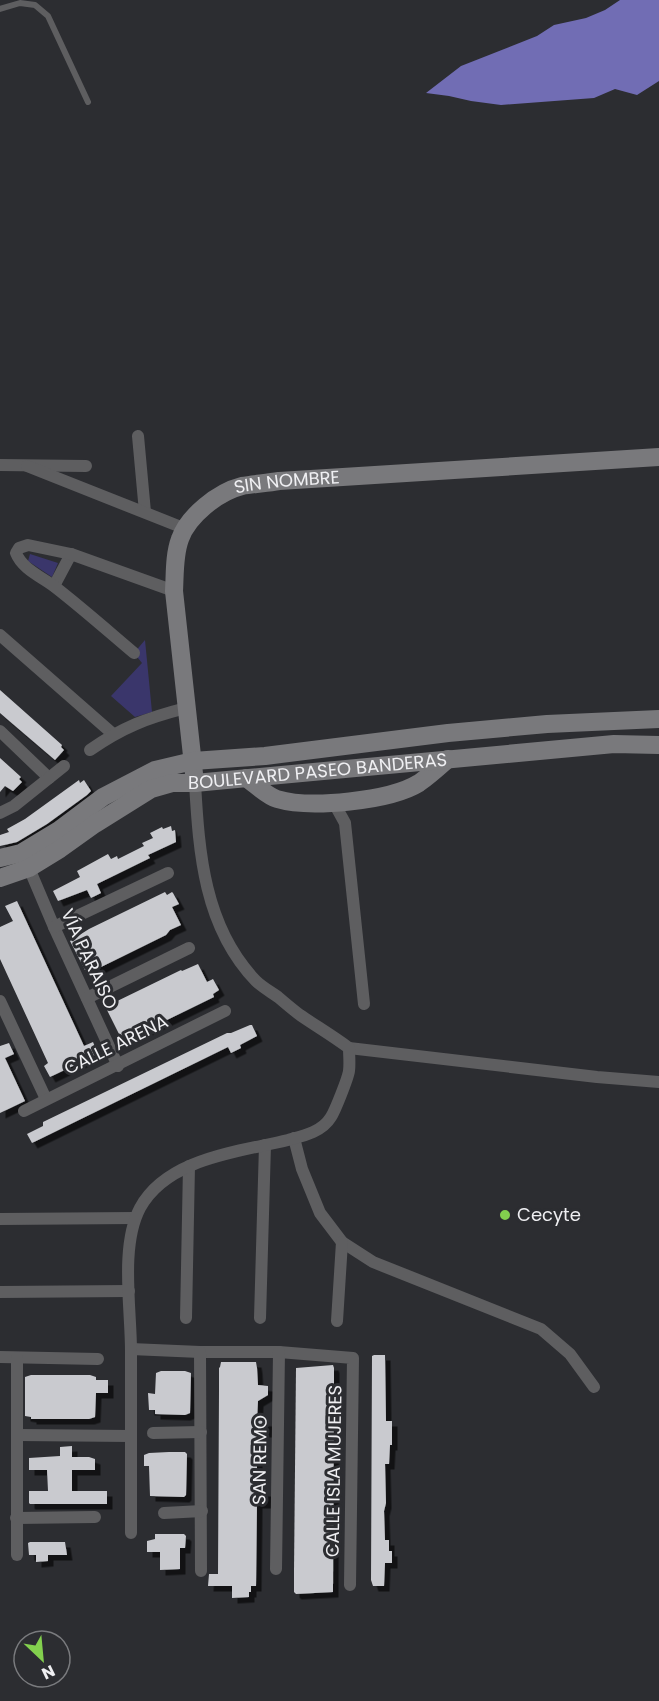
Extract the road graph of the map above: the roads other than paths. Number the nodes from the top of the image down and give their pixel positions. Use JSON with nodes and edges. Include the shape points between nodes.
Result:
{"nodes":[{"id":1,"x":0,"y":9,"type":"edge"},
{"id":2,"x":88,"y":102,"type":"dead end"},
{"id":3,"x":138,"y":436,"type":"dead end"},
{"id":4,"x":659,"y":457,"type":"edge"},
{"id":5,"x":0,"y":465,"type":"edge"},
{"id":6,"x":27,"y":466,"type":"junction"},
{"id":7,"x":86,"y":466,"type":"dead end"},
{"id":8,"x":145,"y":512,"type":"junction"},
{"id":9,"x":186,"y":529,"type":"junction"},
{"id":10,"x":71,"y":554,"type":"junction"},
{"id":11,"x":54,"y":586,"type":"junction"},
{"id":12,"x":174,"y":591,"type":"junction"},
{"id":13,"x":0,"y":635,"type":"edge"},
{"id":14,"x":134,"y":653,"type":"dead end"},
{"id":15,"x":186,"y":708,"type":"junction"},
{"id":16,"x":659,"y":719,"type":"edge"},
{"id":17,"x":0,"y":732,"type":"edge"},
{"id":18,"x":113,"y":734,"type":"junction"},
{"id":19,"x":659,"y":745,"type":"edge"},
{"id":20,"x":90,"y":750,"type":"dead end"},
{"id":21,"x":448,"y":759,"type":"junction"},
{"id":22,"x":193,"y":762,"type":"junction"},
{"id":23,"x":64,"y":766,"type":"dead end"},
{"id":24,"x":49,"y":778,"type":"junction"},
{"id":25,"x":246,"y":778,"type":"junction"},
{"id":26,"x":195,"y":783,"type":"junction"},
{"id":27,"x":356,"y":800,"type":"junction"},
{"id":28,"x":334,"y":803,"type":"junction"},
{"id":29,"x":0,"y":813,"type":"edge"},
{"id":30,"x":345,"y":823,"type":"junction"},
{"id":31,"x":0,"y":858,"type":"edge"},
{"id":32,"x":29,"y":868,"type":"junction"},
{"id":33,"x":168,"y":873,"type":"dead end"},
{"id":34,"x":0,"y":878,"type":"edge"},
{"id":35,"x":54,"y":927,"type":"junction"},
{"id":36,"x":189,"y":948,"type":"dead end"},
{"id":37,"x":87,"y":998,"type":"junction"},
{"id":38,"x":0,"y":1001,"type":"edge"},
{"id":39,"x":364,"y":1004,"type":"dead end"},
{"id":40,"x":225,"y":1011,"type":"dead end"},
{"id":41,"x":349,"y":1048,"type":"junction"},
{"id":42,"x":118,"y":1066,"type":"junction"},
{"id":43,"x":659,"y":1082,"type":"edge"},
{"id":44,"x":46,"y":1099,"type":"junction"},
{"id":45,"x":24,"y":1111,"type":"dead end"},
{"id":46,"x":294,"y":1138,"type":"junction"},
{"id":47,"x":265,"y":1145,"type":"junction"},
{"id":48,"x":189,"y":1166,"type":"junction"},
{"id":49,"x":135,"y":1218,"type":"junction"},
{"id":50,"x":0,"y":1219,"type":"edge"},
{"id":51,"x":342,"y":1242,"type":"junction"},
{"id":52,"x":129,"y":1291,"type":"junction"},
{"id":53,"x":0,"y":1292,"type":"edge"},
{"id":54,"x":186,"y":1318,"type":"dead end"},
{"id":55,"x":260,"y":1318,"type":"dead end"},
{"id":56,"x":337,"y":1321,"type":"dead end"},
{"id":57,"x":131,"y":1348,"type":"junction"},
{"id":58,"x":200,"y":1352,"type":"junction"},
{"id":59,"x":279,"y":1352,"type":"junction"},
{"id":60,"x":0,"y":1357,"type":"edge"},
{"id":61,"x":17,"y":1358,"type":"junction"},
{"id":62,"x":98,"y":1359,"type":"dead end"},
{"id":63,"x":594,"y":1387,"type":"dead end"},
{"id":64,"x":201,"y":1432,"type":"junction"},
{"id":65,"x":153,"y":1433,"type":"dead end"},
{"id":66,"x":18,"y":1435,"type":"junction"},
{"id":67,"x":130,"y":1436,"type":"junction"},
{"id":68,"x":202,"y":1511,"type":"junction"},
{"id":69,"x":164,"y":1513,"type":"dead end"},
{"id":70,"x":95,"y":1517,"type":"dead end"},
{"id":71,"x":16,"y":1518,"type":"junction"},
{"id":72,"x":131,"y":1533,"type":"dead end"},
{"id":73,"x":17,"y":1556,"type":"dead end"},
{"id":74,"x":276,"y":1569,"type":"dead end"},
{"id":75,"x":201,"y":1571,"type":"dead end"},
{"id":76,"x":350,"y":1585,"type":"dead end"}],
"edges":[{"from":1,"to":2,"type":"lane","via":[[20,3],[35,5],[48,16]]},
{"from":3,"to":8,"type":"street"},
{"from":4,"to":9,"type":"main road","name":"SIN NOMBRE","via":[[279,481],[240,487],[218,497],[202,507]]},
{"from":5,"to":6,"type":"street"},
{"from":6,"to":7,"type":"street"},
{"from":6,"to":8,"type":"street"},
{"from":8,"to":9,"type":"street"},
{"from":9,"to":12,"type":"main road","name":"SIN NOMBRE","via":[[180,539]]},
{"from":10,"to":11,"type":"street"},
{"from":10,"to":11,"type":"street","via":[[28,545],[16,553]]},
{"from":10,"to":12,"type":"street"},
{"from":11,"to":14,"type":"street"},
{"from":12,"to":15,"type":"main road","name":"SIN NOMBRE"},
{"from":13,"to":18,"type":"street"},
{"from":15,"to":18,"type":"street","via":[[151,717]]},
{"from":15,"to":22,"type":"main road","name":"SIN NOMBRE"},
{"from":16,"to":22,"type":"main road","name":"BOULEVARD PASEO BANDERAS","via":[[448,733]]},
{"from":17,"to":24,"type":"street"},
{"from":18,"to":20,"type":"street"},
{"from":19,"to":21,"type":"main road","name":"BOULEVARD PASEO BANDERAS","via":[[614,744]]},
{"from":21,"to":25,"type":"main road","name":"BOULEVARD PASEO BANDERAS"},
{"from":21,"to":27,"type":"main road","via":[[418,784],[382,797]]},
{"from":22,"to":26,"type":"main road","name":"SIN NOMBRE"},
{"from":22,"to":31,"type":"main road","name":"BOULEVARD PASEO BANDERAS","via":[[155,770],[103,797],[21,853]]},
{"from":23,"to":24,"type":"street"},
{"from":24,"to":29,"type":"street"},
{"from":25,"to":26,"type":"main road","name":"BOULEVARD PASEO BANDERAS"},
{"from":25,"to":28,"type":"main road","via":[[275,799]]},
{"from":26,"to":32,"type":"main road","name":"BOULEVARD PASEO BANDERAS","via":[[172,783],[152,789]]},
{"from":26,"to":41,"type":"street","via":[[205,880],[221,930],[234,954],[257,982]]},
{"from":27,"to":28,"type":"main road"},
{"from":27,"to":30,"type":"street"},
{"from":28,"to":30,"type":"street"},
{"from":30,"to":39,"type":"street"},
{"from":32,"to":34,"type":"main road","name":"BOULEVARD PASEO BANDERAS"},
{"from":32,"to":35,"type":"street","name":"VÍA PARAISO"},
{"from":33,"to":35,"type":"street"},
{"from":35,"to":37,"type":"street","name":"VÍA PARAISO"},
{"from":36,"to":37,"type":"street"},
{"from":37,"to":42,"type":"street","name":"VÍA PARAISO"},
{"from":38,"to":44,"type":"street"},
{"from":40,"to":42,"type":"street","name":"CALLE ARENA"},
{"from":41,"to":43,"type":"street"},
{"from":41,"to":46,"type":"street","via":[[349,1071],[331,1118],[320,1129]]},
{"from":42,"to":44,"type":"street","name":"CALLE ARENA"},
{"from":44,"to":45,"type":"street","name":"CALLE ARENA"},
{"from":46,"to":47,"type":"street"},
{"from":46,"to":51,"type":"street","via":[[320,1213]]},
{"from":47,"to":48,"type":"street"},
{"from":47,"to":55,"type":"street"},
{"from":48,"to":49,"type":"street","via":[[158,1185]]},
{"from":48,"to":54,"type":"street"},
{"from":49,"to":50,"type":"street"},
{"from":49,"to":52,"type":"street","via":[[130,1237]]},
{"from":51,"to":56,"type":"street"},
{"from":51,"to":63,"type":"street","via":[[373,1262],[541,1329],[570,1353]]},
{"from":52,"to":53,"type":"street"},
{"from":52,"to":57,"type":"street"},
{"from":57,"to":58,"type":"street"},
{"from":57,"to":67,"type":"street"},
{"from":58,"to":59,"type":"street"},
{"from":58,"to":64,"type":"street"},
{"from":59,"to":74,"type":"street","name":"SAN REMO"},
{"from":59,"to":76,"type":"street","name":"CALLE ISLA MUJERES","via":[[353,1358]]},
{"from":60,"to":61,"type":"street"},
{"from":61,"to":62,"type":"street"},
{"from":61,"to":66,"type":"street"},
{"from":64,"to":65,"type":"street"},
{"from":64,"to":68,"type":"street"},
{"from":66,"to":67,"type":"street"},
{"from":66,"to":71,"type":"street"},
{"from":67,"to":72,"type":"street"},
{"from":68,"to":69,"type":"street"},
{"from":68,"to":75,"type":"street"},
{"from":70,"to":71,"type":"street"},
{"from":71,"to":73,"type":"street"}]}
